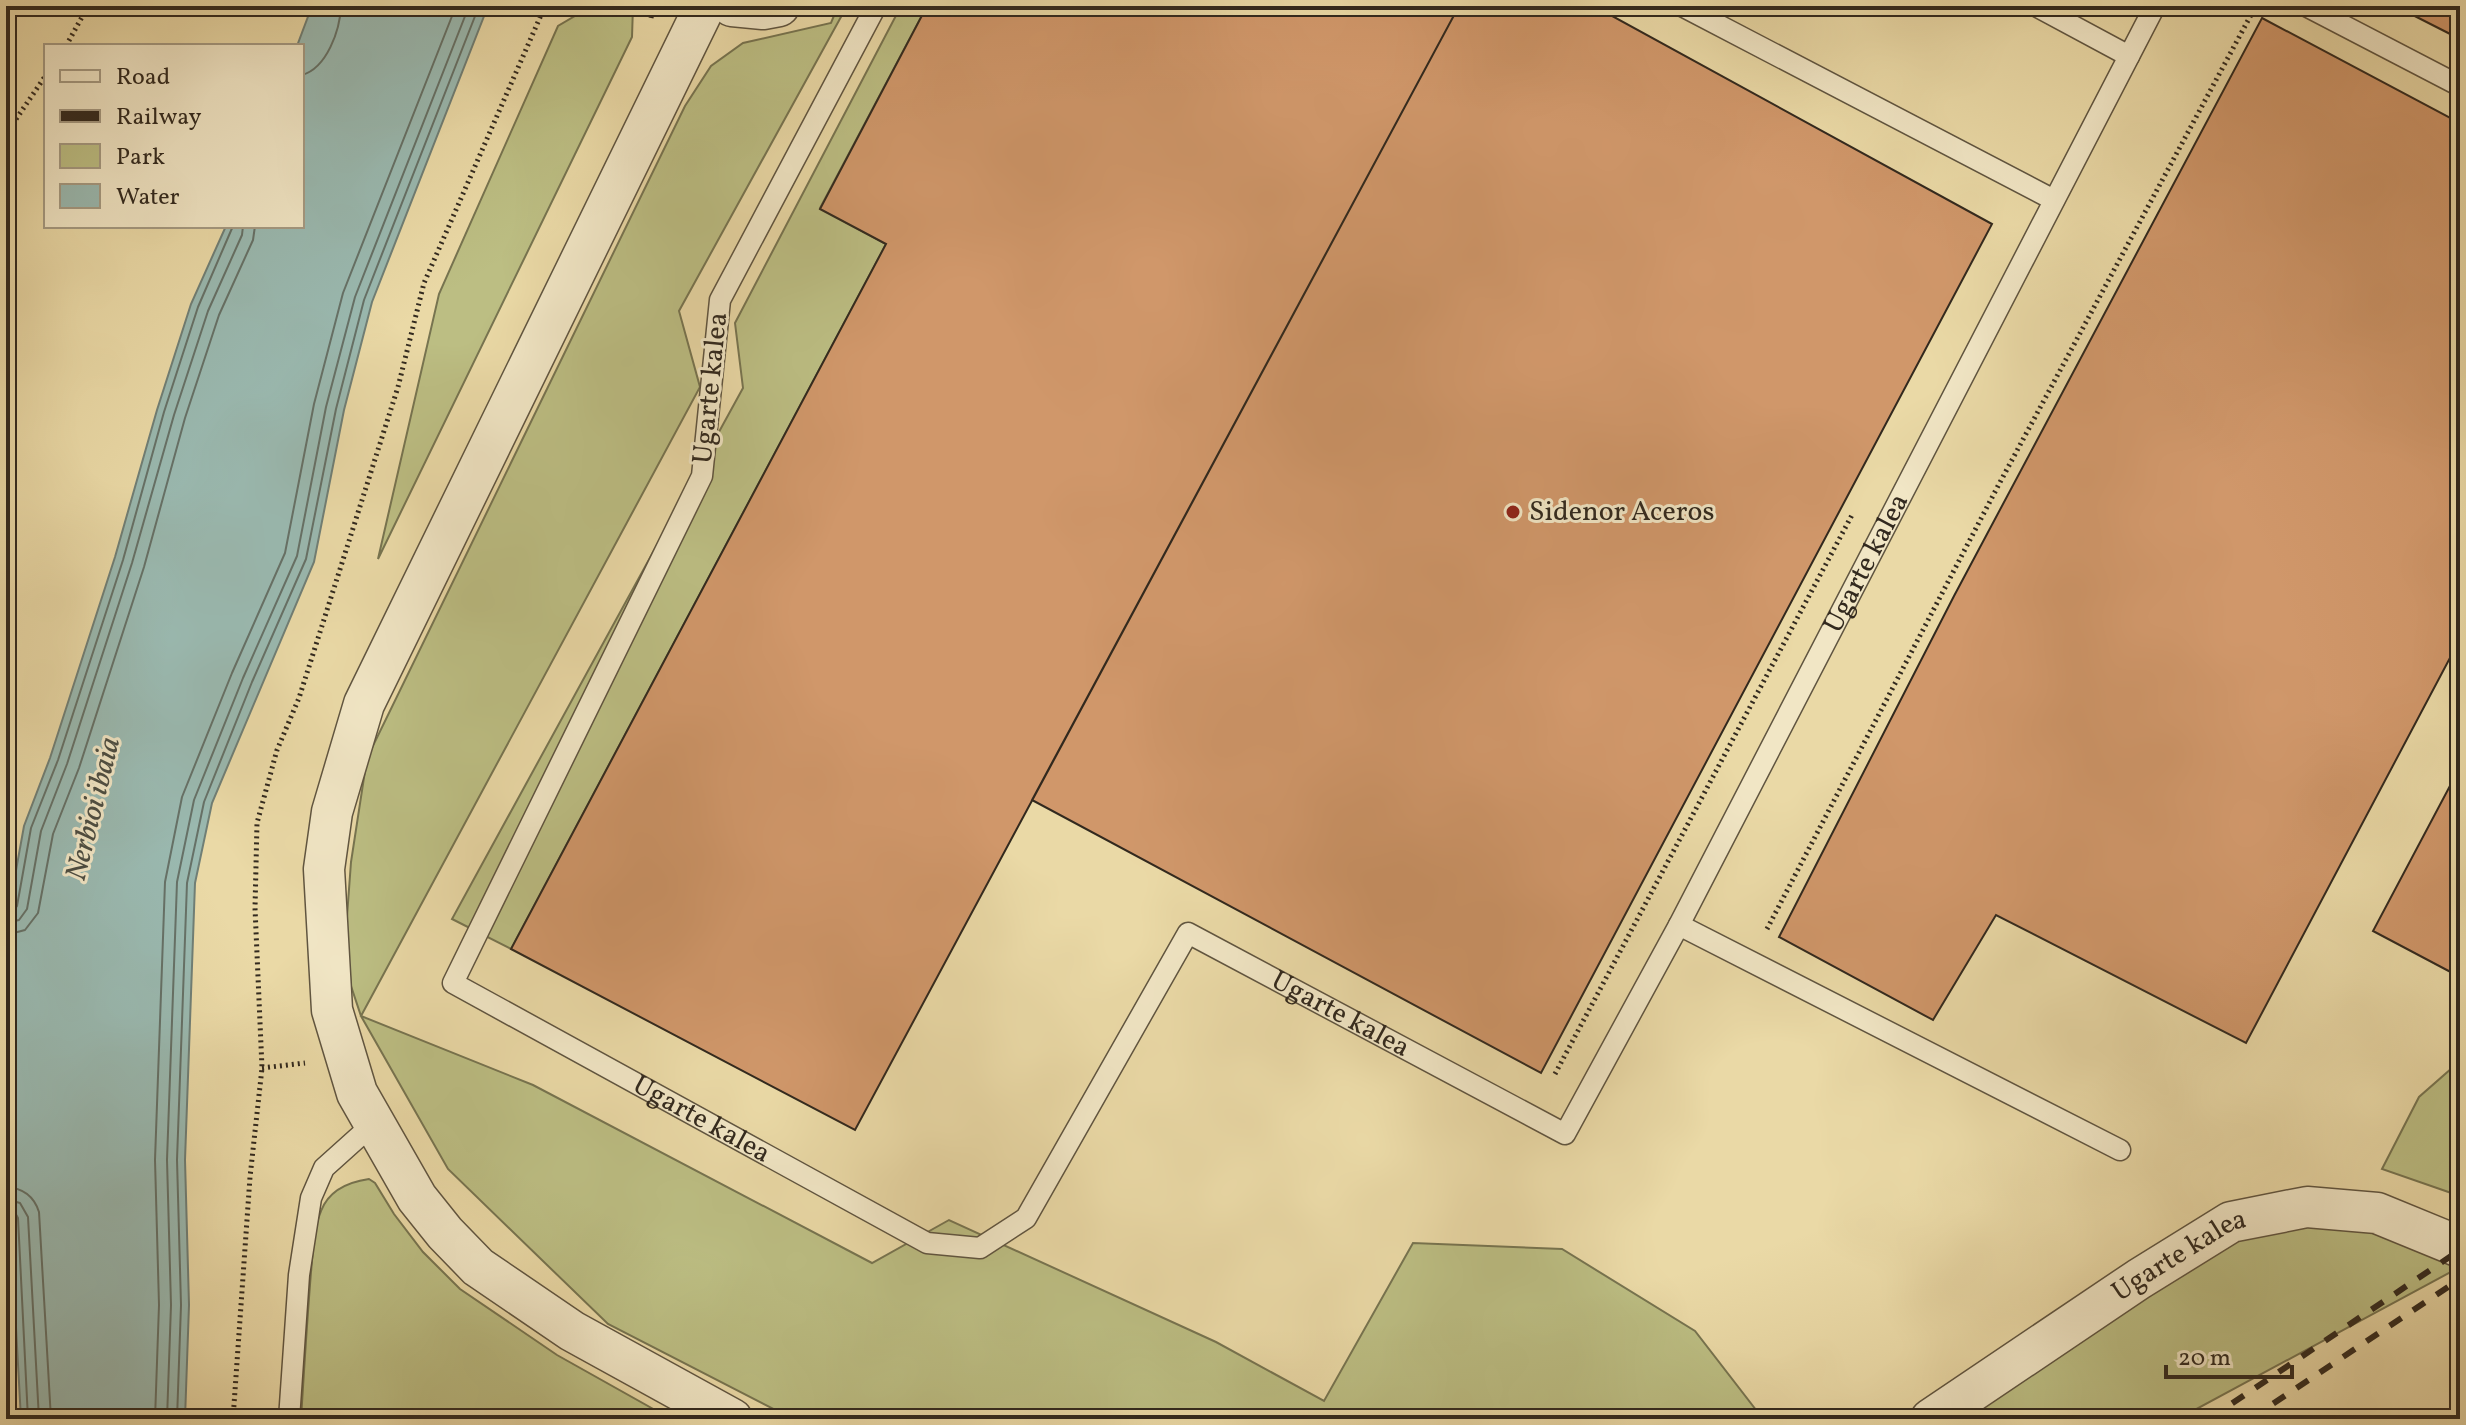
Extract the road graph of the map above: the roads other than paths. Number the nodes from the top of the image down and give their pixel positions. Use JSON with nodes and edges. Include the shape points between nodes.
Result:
{"nodes":[{"id":1,"x":705,"y":6,"type":"edge"},
{"id":2,"x":732,"y":6,"type":"edge"},
{"id":3,"x":779,"y":6,"type":"edge"},
{"id":4,"x":876,"y":6,"type":"edge"},
{"id":5,"x":1682,"y":6,"type":"edge"},
{"id":6,"x":2036,"y":6,"type":"edge"},
{"id":7,"x":2155,"y":6,"type":"edge"},
{"id":8,"x":2306,"y":6,"type":"edge"},
{"id":9,"x":2129,"y":56,"type":"junction"},
{"id":10,"x":2460,"y":86,"type":"edge"},
{"id":11,"x":2054,"y":200,"type":"junction"},
{"id":12,"x":1679,"y":925,"type":"junction"},
{"id":13,"x":373,"y":1124,"type":"junction"},
{"id":14,"x":2120,"y":1150,"type":"dead end"},
{"id":15,"x":2460,"y":1247,"type":"edge"},
{"id":16,"x":289,"y":1419,"type":"edge"},
{"id":17,"x":732,"y":1419,"type":"edge"},
{"id":18,"x":1931,"y":1419,"type":"edge"}],
"edges":[{"from":1,"to":13,"type":"street","via":[[364,704],[332,812],[324,869],[332,1010],[353,1081]]},
{"from":2,"to":3,"type":"street"},
{"from":4,"to":12,"type":"lane","name":"Ugarte kalea","via":[[720,300],[702,476],[453,983],[927,1243],[980,1248],[1026,1218],[1188,933],[1565,1134]]},
{"from":5,"to":11,"type":"lane"},
{"from":6,"to":9,"type":"lane"},
{"from":7,"to":9,"type":"lane","name":"Ugarte kalea"},
{"from":8,"to":10,"type":"lane"},
{"from":9,"to":11,"type":"lane","name":"Ugarte kalea"},
{"from":11,"to":12,"type":"lane","name":"Ugarte kalea"},
{"from":12,"to":14,"type":"lane"},
{"from":13,"to":16,"type":"lane","via":[[324,1168],[311,1198],[299,1275]]},
{"from":13,"to":17,"type":"street","via":[[417,1198],[478,1267],[572,1331]]},
{"from":15,"to":18,"type":"street","name":"Ugarte kalea","via":[[2377,1213],[2307,1207],[2231,1222]]}]}
